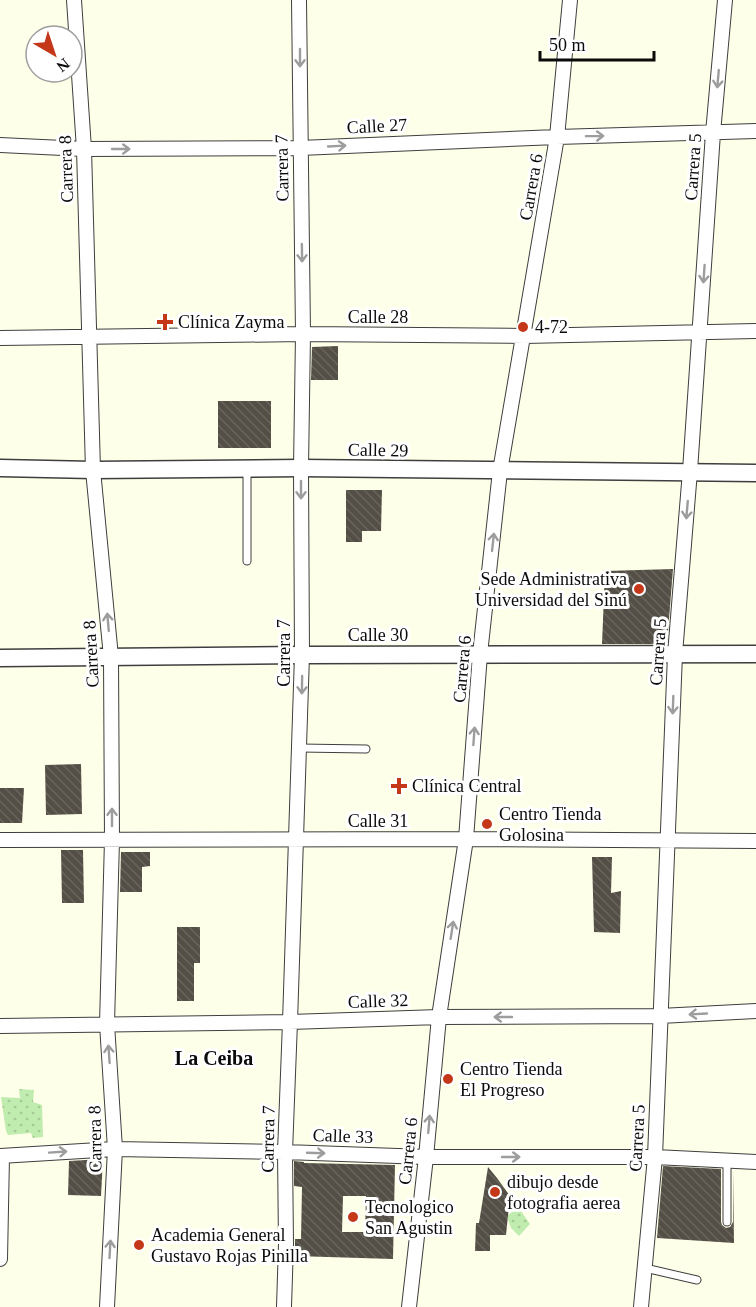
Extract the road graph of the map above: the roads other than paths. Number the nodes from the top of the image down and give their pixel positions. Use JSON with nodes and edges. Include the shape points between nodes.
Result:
{"nodes":[{"id":1,"x":74,"y":0,"type":"edge"},
{"id":2,"x":299,"y":0,"type":"edge"},
{"id":3,"x":570,"y":0,"type":"edge"},
{"id":4,"x":725,"y":0,"type":"edge"},
{"id":5,"x":756,"y":131,"type":"edge"},
{"id":6,"x":713,"y":132,"type":"junction"},
{"id":7,"x":557,"y":136,"type":"junction"},
{"id":8,"x":0,"y":145,"type":"edge"},
{"id":9,"x":300,"y":148,"type":"junction"},
{"id":10,"x":84,"y":149,"type":"junction"},
{"id":11,"x":756,"y":331,"type":"edge"},
{"id":12,"x":700,"y":333,"type":"junction"},
{"id":13,"x":303,"y":334,"type":"junction"},
{"id":14,"x":524,"y":336,"type":"junction"},
{"id":15,"x":0,"y":338,"type":"edge"},
{"id":16,"x":90,"y":338,"type":"junction"},
{"id":17,"x":0,"y":468,"type":"edge"},
{"id":18,"x":301,"y":468,"type":"junction"},
{"id":19,"x":247,"y":469,"type":"junction"},
{"id":20,"x":93,"y":470,"type":"junction"},
{"id":21,"x":500,"y":471,"type":"junction"},
{"id":22,"x":690,"y":471,"type":"junction"},
{"id":23,"x":756,"y":473,"type":"edge"},
{"id":24,"x":248,"y":561,"type":"dead end"},
{"id":25,"x":480,"y":654,"type":"junction"},
{"id":26,"x":675,"y":654,"type":"junction"},
{"id":27,"x":756,"y":654,"type":"edge"},
{"id":28,"x":302,"y":655,"type":"junction"},
{"id":29,"x":111,"y":657,"type":"junction"},
{"id":30,"x":0,"y":658,"type":"edge"},
{"id":31,"x":300,"y":748,"type":"junction"},
{"id":32,"x":366,"y":749,"type":"dead end"},
{"id":33,"x":297,"y":839,"type":"junction"},
{"id":34,"x":466,"y":839,"type":"junction"},
{"id":35,"x":0,"y":840,"type":"edge"},
{"id":36,"x":112,"y":840,"type":"junction"},
{"id":37,"x":667,"y":840,"type":"junction"},
{"id":38,"x":756,"y":840,"type":"edge"},
{"id":39,"x":756,"y":1011,"type":"edge"},
{"id":40,"x":660,"y":1016,"type":"junction"},
{"id":41,"x":439,"y":1017,"type":"junction"},
{"id":42,"x":290,"y":1022,"type":"junction"},
{"id":43,"x":107,"y":1024,"type":"junction"},
{"id":44,"x":0,"y":1026,"type":"edge"},
{"id":45,"x":115,"y":1149,"type":"junction"},
{"id":46,"x":285,"y":1152,"type":"junction"},
{"id":47,"x":1,"y":1156,"type":"edge"},
{"id":48,"x":426,"y":1157,"type":"junction"},
{"id":49,"x":655,"y":1157,"type":"junction"},
{"id":50,"x":727,"y":1161,"type":"junction"},
{"id":51,"x":756,"y":1162,"type":"edge"},
{"id":52,"x":728,"y":1222,"type":"dead end"},
{"id":53,"x":0,"y":1258,"type":"edge"},
{"id":54,"x":645,"y":1268,"type":"junction"},
{"id":55,"x":697,"y":1280,"type":"dead end"},
{"id":56,"x":107,"y":1307,"type":"edge"},
{"id":57,"x":284,"y":1307,"type":"edge"},
{"id":58,"x":408,"y":1307,"type":"edge"},
{"id":59,"x":641,"y":1307,"type":"edge"}],
"edges":[{"from":1,"to":10,"type":"street","name":"Carrera 8"},
{"from":2,"to":9,"type":"street","name":"Carrera 7","one_way":true},
{"from":3,"to":7,"type":"street","name":"Carrera 6"},
{"from":4,"to":6,"type":"street","name":"Carrera 5","one_way":true},
{"from":5,"to":6,"type":"street","name":"Calle 27"},
{"from":7,"to":6,"type":"street","name":"Calle 27","one_way":true},
{"from":6,"to":12,"type":"street","name":"Carrera 5","one_way":true},
{"from":9,"to":7,"type":"street","name":"Calle 27","one_way":true},
{"from":7,"to":14,"type":"street","name":"Carrera 6"},
{"from":8,"to":10,"type":"street","name":"Calle 27"},
{"from":10,"to":9,"type":"street","name":"Calle 27","one_way":true},
{"from":9,"to":13,"type":"street","name":"Carrera 7","one_way":true},
{"from":10,"to":16,"type":"street","name":"Carrera 8"},
{"from":11,"to":12,"type":"street","name":"Calle 28"},
{"from":12,"to":14,"type":"street","name":"Calle 28"},
{"from":12,"to":22,"type":"street","name":"Carrera 5"},
{"from":13,"to":14,"type":"street","name":"Calle 28"},
{"from":13,"to":16,"type":"street","name":"Calle 28"},
{"from":13,"to":18,"type":"street","name":"Carrera 7"},
{"from":14,"to":21,"type":"street","name":"Carrera 6"},
{"from":15,"to":16,"type":"street","name":"Calle 28"},
{"from":16,"to":20,"type":"street","name":"Carrera 8"},
{"from":17,"to":20,"type":"street","name":"Calle 29"},
{"from":18,"to":19,"type":"street","name":"Calle 29"},
{"from":18,"to":21,"type":"street","name":"Calle 29"},
{"from":18,"to":28,"type":"street","name":"Carrera 7","one_way":true},
{"from":19,"to":20,"type":"street","name":"Calle 29"},
{"from":19,"to":24,"type":"lane"},
{"from":29,"to":20,"type":"street","name":"Carrera 8","one_way":true},
{"from":21,"to":22,"type":"street","name":"Calle 29"},
{"from":25,"to":21,"type":"street","name":"Carrera 6","one_way":true},
{"from":22,"to":23,"type":"street","name":"Calle 29"},
{"from":22,"to":26,"type":"street","name":"Carrera 5","one_way":true},
{"from":25,"to":26,"type":"street","name":"Calle 30"},
{"from":25,"to":28,"type":"street","name":"Calle 30"},
{"from":34,"to":25,"type":"street","name":"Carrera 6","one_way":true},
{"from":26,"to":27,"type":"street","name":"Calle 30"},
{"from":26,"to":37,"type":"street","name":"Carrera 5","one_way":true},
{"from":28,"to":29,"type":"street","name":"Calle 30"},
{"from":28,"to":31,"type":"street","name":"Carrera 7","one_way":true},
{"from":29,"to":30,"type":"street","name":"Calle 30"},
{"from":36,"to":29,"type":"street","name":"Carrera 8","one_way":true},
{"from":31,"to":32,"type":"lane"},
{"from":31,"to":33,"type":"street","name":"Carrera 7"},
{"from":33,"to":34,"type":"street","name":"Calle 31"},
{"from":33,"to":36,"type":"street","name":"Calle 31"},
{"from":33,"to":42,"type":"street","name":"Carrera 7"},
{"from":34,"to":37,"type":"street","name":"Calle 31"},
{"from":41,"to":34,"type":"street","name":"Carrera 6","one_way":true},
{"from":35,"to":36,"type":"street","name":"Calle 31"},
{"from":36,"to":43,"type":"street","name":"Carrera 8"},
{"from":37,"to":38,"type":"street","name":"Calle 31"},
{"from":37,"to":40,"type":"street","name":"Carrera 5"},
{"from":39,"to":40,"type":"street","name":"Calle 32","one_way":true},
{"from":40,"to":41,"type":"street","name":"Calle 32","one_way":true},
{"from":40,"to":49,"type":"street","name":"Carrera 5"},
{"from":41,"to":42,"type":"street","name":"Calle 32"},
{"from":48,"to":41,"type":"street","name":"Carrera 6","one_way":true},
{"from":42,"to":43,"type":"street","name":"Calle 32"},
{"from":42,"to":46,"type":"street","name":"Carrera 7"},
{"from":43,"to":44,"type":"street","name":"Calle 32"},
{"from":45,"to":43,"type":"street","name":"Carrera 8","one_way":true},
{"from":45,"to":46,"type":"street","name":"Calle 33"},
{"from":47,"to":45,"type":"street","name":"Calle 33","one_way":true},
{"from":56,"to":45,"type":"street","name":"Carrera 8","one_way":true},
{"from":46,"to":48,"type":"street","name":"Calle 33","one_way":true},
{"from":46,"to":57,"type":"street","name":"Carrera 7"},
{"from":47,"to":53,"type":"street"},
{"from":48,"to":49,"type":"street","name":"Calle 33","one_way":true},
{"from":48,"to":58,"type":"street","name":"Carrera 6"},
{"from":49,"to":50,"type":"street","name":"Calle 33"},
{"from":49,"to":54,"type":"street","name":"Carrera 5"},
{"from":50,"to":51,"type":"street","name":"Calle 33"},
{"from":50,"to":52,"type":"lane"},
{"from":54,"to":55,"type":"lane"},
{"from":54,"to":59,"type":"street","name":"Carrera 5"}]}
